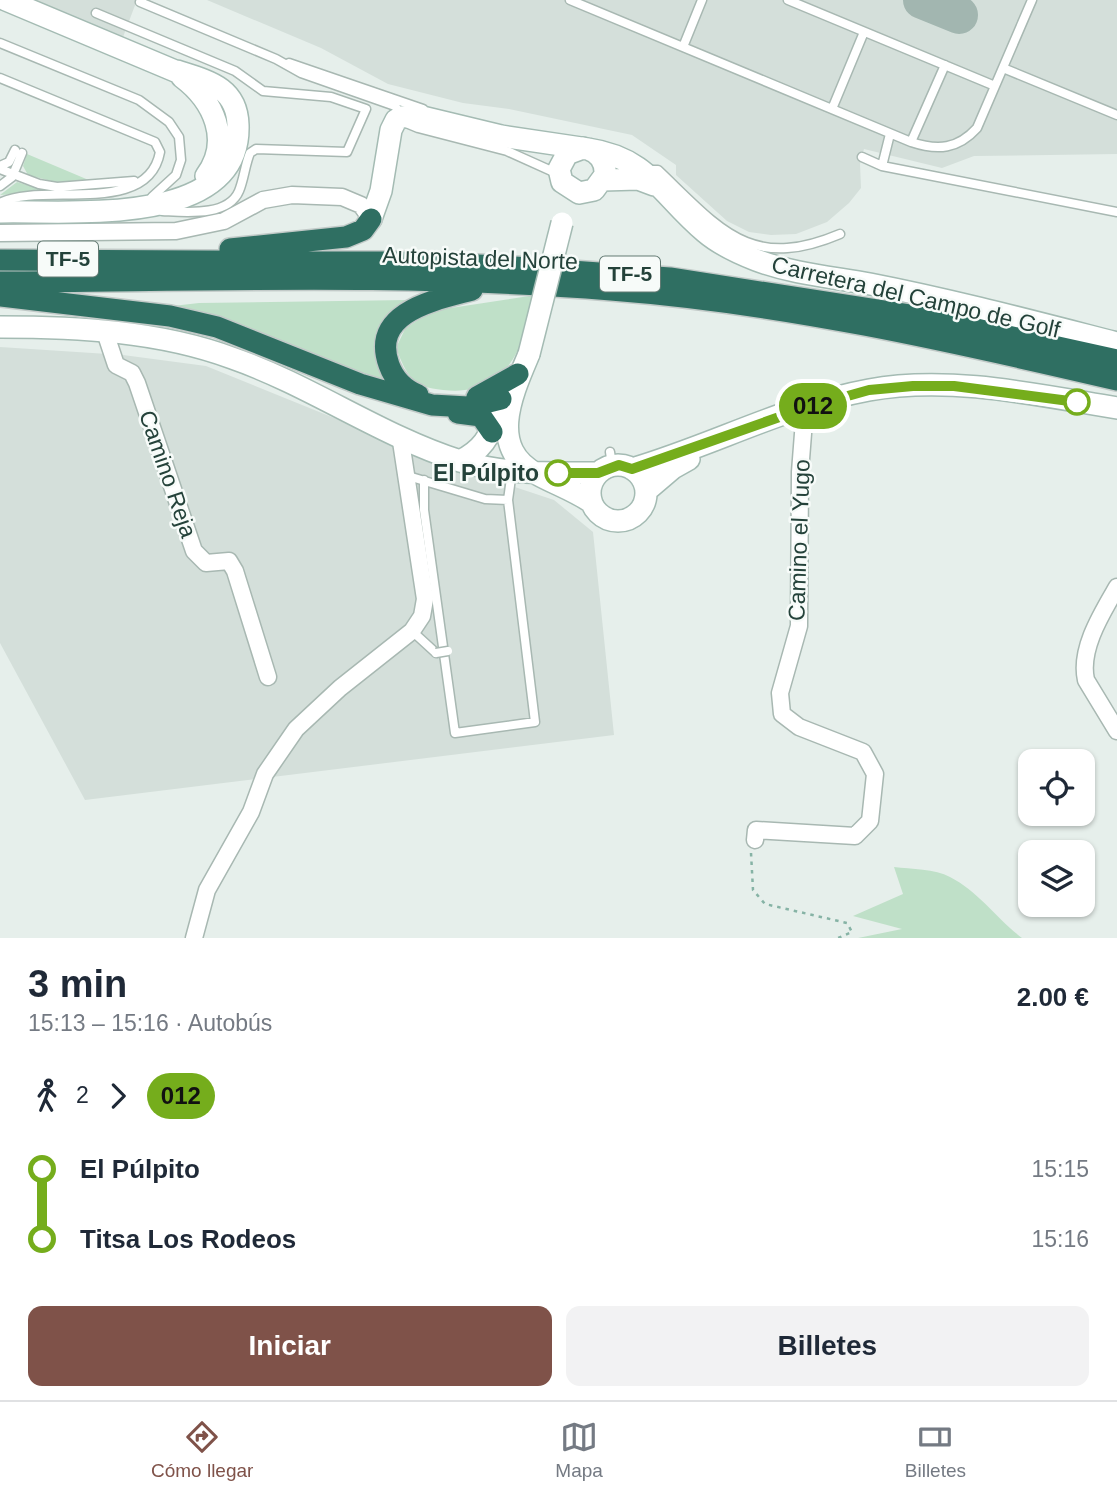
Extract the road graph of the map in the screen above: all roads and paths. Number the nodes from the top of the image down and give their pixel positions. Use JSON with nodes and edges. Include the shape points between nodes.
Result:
{"nodes":[{"id":1,"x":6,"y":0,"type":"edge"},
{"id":2,"x":702,"y":0,"type":"edge"},
{"id":3,"x":789,"y":0,"type":"edge"},
{"id":4,"x":1031,"y":0,"type":"edge"},
{"id":5,"x":576,"y":1,"type":"edge"},
{"id":6,"x":139,"y":2,"type":"edge"},
{"id":7,"x":96,"y":13,"type":"dead end"},
{"id":8,"x":864,"y":32,"type":"junction"},
{"id":9,"x":0,"y":43,"type":"edge"},
{"id":10,"x":683,"y":47,"type":"junction"},
{"id":11,"x":276,"y":59,"type":"junction"},
{"id":12,"x":945,"y":65,"type":"junction"},
{"id":13,"x":1003,"y":68,"type":"junction"},
{"id":14,"x":0,"y":78,"type":"edge"},
{"id":15,"x":334,"y":86,"type":"junction"},
{"id":16,"x":995,"y":86,"type":"junction"},
{"id":17,"x":331,"y":97,"type":"junction"},
{"id":18,"x":832,"y":109,"type":"junction"},
{"id":19,"x":1117,"y":116,"type":"edge"},
{"id":20,"x":401,"y":117,"type":"junction"},
{"id":21,"x":446,"y":123,"type":"junction"},
{"id":22,"x":890,"y":134,"type":"junction"},
{"id":23,"x":911,"y":142,"type":"junction"},
{"id":24,"x":586,"y":148,"type":"junction"},
{"id":25,"x":862,"y":157,"type":"dead end"},
{"id":26,"x":882,"y":166,"type":"junction"},
{"id":27,"x":0,"y":168,"type":"edge"},
{"id":28,"x":14,"y":174,"type":"junction"},
{"id":29,"x":649,"y":178,"type":"junction"},
{"id":30,"x":603,"y":180,"type":"junction"},
{"id":31,"x":136,"y":181,"type":"dead end"},
{"id":32,"x":383,"y":184,"type":"junction"},
{"id":33,"x":0,"y":186,"type":"edge"},
{"id":34,"x":568,"y":187,"type":"junction"},
{"id":35,"x":342,"y":197,"type":"junction"},
{"id":36,"x":0,"y":203,"type":"edge"},
{"id":37,"x":91,"y":209,"type":"junction"},
{"id":38,"x":131,"y":209,"type":"junction"},
{"id":39,"x":0,"y":212,"type":"edge"},
{"id":40,"x":1117,"y":212,"type":"edge"},
{"id":41,"x":371,"y":219,"type":"junction"},
{"id":42,"x":0,"y":233,"type":"edge"},
{"id":43,"x":840,"y":234,"type":"dead end"},
{"id":44,"x":136,"y":259,"type":"junction"},
{"id":45,"x":0,"y":260,"type":"edge"},
{"id":46,"x":0,"y":282,"type":"edge"},
{"id":47,"x":496,"y":284,"type":"junction"},
{"id":48,"x":0,"y":296,"type":"edge"},
{"id":49,"x":0,"y":327,"type":"edge"},
{"id":50,"x":105,"y":332,"type":"junction"},
{"id":51,"x":1117,"y":343,"type":"edge"},
{"id":52,"x":1117,"y":360,"type":"edge"},
{"id":53,"x":517,"y":376,"type":"junction"},
{"id":54,"x":1117,"y":380,"type":"edge"},
{"id":55,"x":360,"y":384,"type":"junction"},
{"id":56,"x":805,"y":408,"type":"junction"},
{"id":57,"x":1117,"y":408,"type":"edge"},
{"id":58,"x":492,"y":432,"type":"junction"},
{"id":59,"x":400,"y":435,"type":"junction"},
{"id":60,"x":718,"y":441,"type":"junction"},
{"id":61,"x":426,"y":447,"type":"junction"},
{"id":62,"x":460,"y":461,"type":"junction"},
{"id":63,"x":613,"y":465,"type":"junction"},
{"id":64,"x":505,"y":471,"type":"junction"},
{"id":65,"x":537,"y":474,"type":"junction"},
{"id":66,"x":413,"y":477,"type":"junction"},
{"id":67,"x":646,"y":491,"type":"junction"},
{"id":68,"x":508,"y":500,"type":"junction"},
{"id":69,"x":591,"y":502,"type":"junction"},
{"id":70,"x":1117,"y":587,"type":"edge"},
{"id":71,"x":412,"y":631,"type":"junction"},
{"id":72,"x":448,"y":652,"type":"dead end"},
{"id":73,"x":268,"y":677,"type":"dead end"},
{"id":74,"x":1117,"y":731,"type":"edge"},
{"id":75,"x":755,"y":840,"type":"joint"},
{"id":76,"x":194,"y":938,"type":"edge"},
{"id":77,"x":838,"y":938,"type":"edge"}],
"edges":[{"from":1,"to":38,"type":"main road","via":[[174,70],[206,99],[218,130],[215,161],[199,187],[158,207]]},
{"from":2,"to":10,"type":"lane"},
{"from":3,"to":8,"type":"lane"},
{"from":4,"to":13,"type":"lane"},
{"from":5,"to":10,"type":"lane"},
{"from":6,"to":11,"type":"lane"},
{"from":7,"to":17,"type":"lane","via":[[235,71],[270,94]]},
{"from":8,"to":12,"type":"lane"},
{"from":8,"to":18,"type":"lane"},
{"from":9,"to":37,"type":"lane","via":[[139,100],[175,130],[181,160],[169,184],[137,203]]},
{"from":10,"to":18,"type":"lane"},
{"from":11,"to":15,"type":"lane"},
{"from":11,"to":21,"type":"lane","via":[[416,106]]},
{"from":12,"to":16,"type":"lane"},
{"from":12,"to":23,"type":"lane"},
{"from":13,"to":16,"type":"lane"},
{"from":13,"to":19,"type":"lane"},
{"from":14,"to":36,"type":"lane","via":[[155,142],[160,152],[155,169],[146,178],[112,191],[17,197]]},
{"from":15,"to":17,"type":"lane"},
{"from":15,"to":20,"type":"lane","via":[[395,106]]},
{"from":16,"to":23,"type":"lane","via":[[977,128],[967,139],[940,149]]},
{"from":17,"to":38,"type":"lane","via":[[366,109],[347,152],[256,149],[248,157],[238,194],[222,207],[172,212]]},
{"from":18,"to":22,"type":"lane"},
{"from":20,"to":21,"type":"main road","name":"Carretera del Campo de Golf"},
{"from":20,"to":32,"type":"main road","via":[[391,130]]},
{"from":20,"to":34,"type":"lane","via":[[418,128],[507,151],[551,169]]},
{"from":21,"to":24,"type":"main road","name":"Carretera del Campo de Golf"},
{"from":22,"to":23,"type":"lane"},
{"from":22,"to":26,"type":"lane"},
{"from":24,"to":29,"type":"main road","name":"Carretera del Campo de Golf","via":[[614,153]]},
{"from":24,"to":30,"type":"main road","via":[[602,159]]},
{"from":24,"to":34,"type":"main road","via":[[564,157],[559,169]]},
{"from":25,"to":26,"type":"lane"},
{"from":26,"to":40,"type":"lane"},
{"from":27,"to":28,"type":"lane"},
{"from":27,"to":28,"type":"lane","via":[[19,152]]},
{"from":28,"to":31,"type":"lane","via":[[57,187]]},
{"from":28,"to":33,"type":"lane"},
{"from":29,"to":30,"type":"main road"},
{"from":29,"to":43,"type":"lane","via":[[658,170],[715,224],[764,249],[808,247]]},
{"from":29,"to":51,"type":"main road","name":"Carretera del Campo de Golf","via":[[705,233],[756,260]]},
{"from":30,"to":34,"type":"main road","via":[[589,192]]},
{"from":32,"to":35,"type":"street","via":[[366,194]]},
{"from":32,"to":41,"type":"main road"},
{"from":34,"to":53,"type":"main road","bridge":true,"via":[[562,223]]},
{"from":35,"to":41,"type":"street","via":[[361,205]]},
{"from":35,"to":42,"type":"street","via":[[273,197],[224,221],[176,231]]},
{"from":37,"to":38,"type":"main road"},
{"from":37,"to":39,"type":"main road"},
{"from":41,"to":44,"type":"highway","via":[[363,230],[334,239],[175,251]]},
{"from":44,"to":45,"type":"highway","name":"Autopista del Norte","number":"TF-5"},
{"from":44,"to":52,"type":"highway","name":"Autopista del Norte","number":"TF-5","via":[[489,265],[670,278],[922,317]]},
{"from":46,"to":47,"type":"highway","name":"Autopista del Norte","number":"TF-5","via":[[379,280]]},
{"from":47,"to":53,"type":"highway","via":[[420,304],[397,319],[387,337],[385,355],[392,374],[407,390],[426,397],[475,398]]},
{"from":47,"to":54,"type":"highway","name":"Autopista del Norte","number":"TF-5","via":[[610,289],[825,317]]},
{"from":48,"to":55,"type":"highway","via":[[170,316],[217,327]]},
{"from":49,"to":50,"type":"main road"},
{"from":50,"to":59,"type":"main road","via":[[167,340],[232,358]]},
{"from":50,"to":73,"type":"street","name":"Camino Reja","via":[[116,365],[132,373],[137,383],[194,551],[206,563],[229,561],[235,571]]},
{"from":53,"to":55,"type":"highway","via":[[468,407],[432,405]]},
{"from":53,"to":58,"type":"main road"},
{"from":53,"to":65,"type":"main road","via":[[506,428],[509,448]]},
{"from":55,"to":58,"type":"highway","via":[[373,394],[408,406],[481,416]]},
{"from":56,"to":57,"type":"main road","via":[[869,390],[913,386],[966,388]]},
{"from":56,"to":60,"type":"main road"},
{"from":56,"to":75,"type":"street","name":"Camino el Yugo","via":[[799,626],[780,693],[782,713],[799,727],[863,752],[875,774],[870,821],[855,836],[756,830]]},
{"from":58,"to":62,"type":"main road","via":[[482,447]]},
{"from":58,"to":64,"type":"main road"},
{"from":59,"to":61,"type":"main road"},
{"from":59,"to":66,"type":"street"},
{"from":60,"to":63,"type":"main road"},
{"from":60,"to":67,"type":"main road"},
{"from":61,"to":62,"type":"main road"},
{"from":61,"to":66,"type":"street"},
{"from":62,"to":64,"type":"main road"},
{"from":63,"to":65,"type":"main road"},
{"from":63,"to":67,"type":"main road","via":[[644,482]]},
{"from":63,"to":69,"type":"main road","via":[[590,486]]},
{"from":64,"to":65,"type":"main road"},
{"from":64,"to":68,"type":"lane"},
{"from":65,"to":69,"type":"main road"},
{"from":66,"to":68,"type":"lane","via":[[485,499]]},
{"from":66,"to":68,"type":"lane","via":[[424,510],[455,733],[535,722]]},
{"from":66,"to":71,"type":"street","via":[[425,599],[422,616]]},
{"from":67,"to":69,"type":"main road","via":[[641,509],[626,520],[602,516]]},
{"from":70,"to":74,"type":"street","via":[[1090,640],[1084,671]]},
{"from":71,"to":72,"type":"lane","bridge":true,"via":[[436,653]]},
{"from":71,"to":76,"type":"street","via":[[296,729],[265,774],[251,812],[207,890]]},
{"from":75,"to":77,"type":"path","via":[[751,852],[753,890],[765,904],[847,923],[852,932]]}]}
